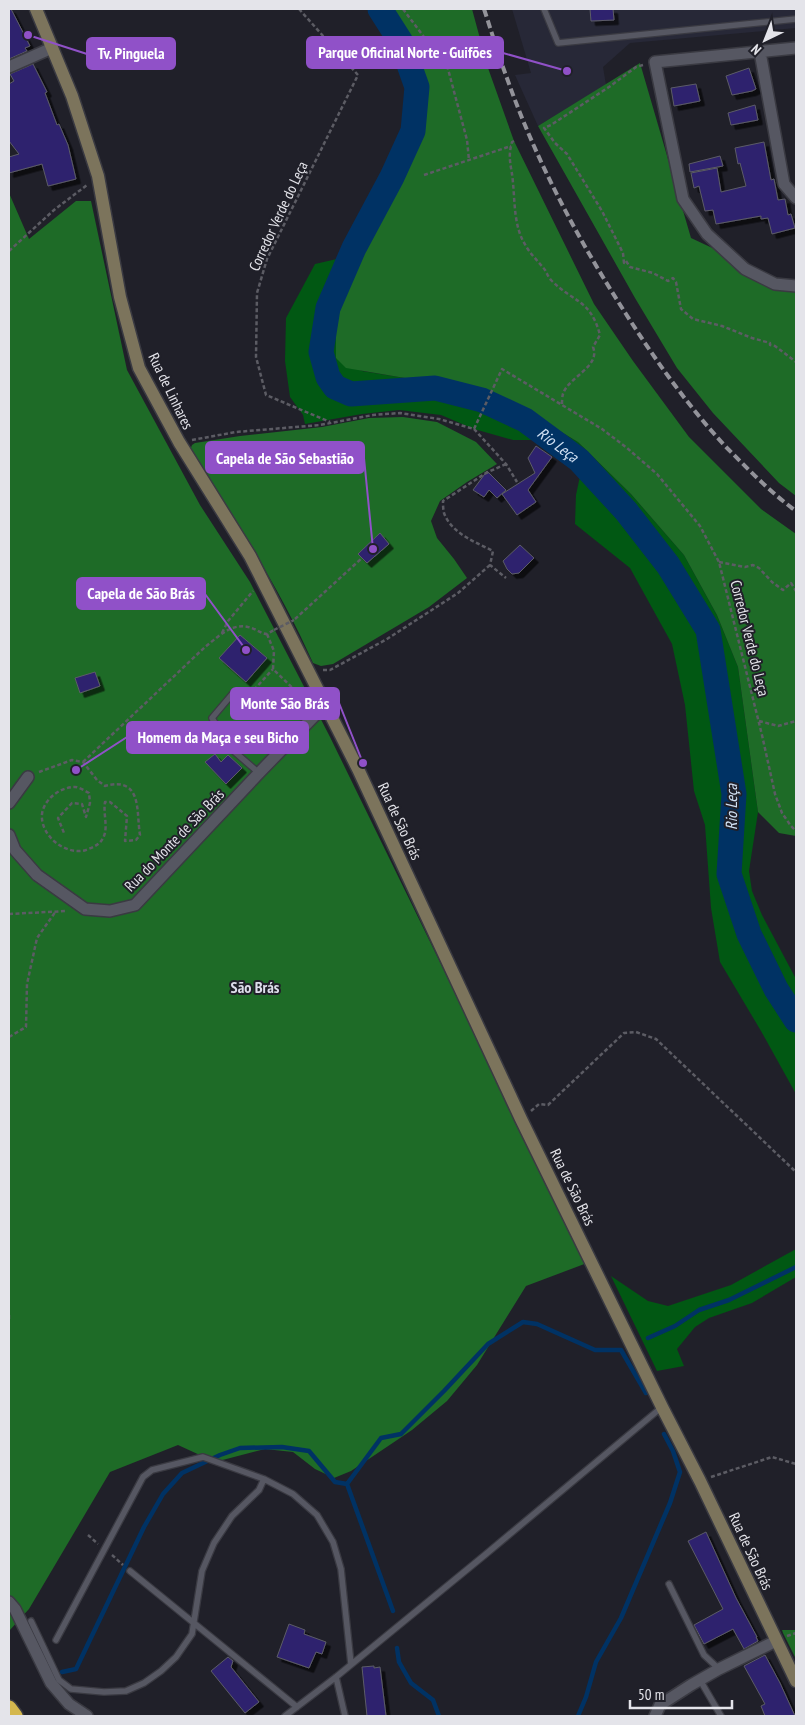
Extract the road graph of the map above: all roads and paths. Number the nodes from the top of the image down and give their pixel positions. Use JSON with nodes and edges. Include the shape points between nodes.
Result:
{"nodes":[{"id":1,"x":36,"y":9,"type":"edge"},
{"id":2,"x":299,"y":9,"type":"edge"},
{"id":3,"x":403,"y":9,"type":"edge"},
{"id":4,"x":544,"y":9,"type":"edge"},
{"id":5,"x":796,"y":18,"type":"edge"},
{"id":6,"x":52,"y":48,"type":"junction"},
{"id":7,"x":796,"y":48,"type":"edge"},
{"id":8,"x":760,"y":52,"type":"junction"},
{"id":9,"x":655,"y":62,"type":"junction"},
{"id":10,"x":9,"y":66,"type":"edge"},
{"id":11,"x":514,"y":141,"type":"dead end"},
{"id":12,"x":511,"y":146,"type":"junction"},
{"id":13,"x":469,"y":160,"type":"junction"},
{"id":14,"x":424,"y":175,"type":"dead end"},
{"id":15,"x":98,"y":176,"type":"junction"},
{"id":16,"x":796,"y":198,"type":"edge"},
{"id":17,"x":9,"y":251,"type":"edge"},
{"id":18,"x":796,"y":286,"type":"edge"},
{"id":19,"x":796,"y":362,"type":"edge"},
{"id":20,"x":562,"y":406,"type":"junction"},
{"id":21,"x":331,"y":423,"type":"junction"},
{"id":22,"x":475,"y":427,"type":"junction"},
{"id":23,"x":178,"y":442,"type":"junction"},
{"id":24,"x":506,"y":464,"type":"junction"},
{"id":25,"x":517,"y":482,"type":"dead end"},
{"id":26,"x":362,"y":558,"type":"dead end"},
{"id":27,"x":719,"y":562,"type":"junction"},
{"id":28,"x":490,"y":565,"type":"junction"},
{"id":29,"x":506,"y":578,"type":"dead end"},
{"id":30,"x":254,"y":590,"type":"dead end"},
{"id":31,"x":796,"y":591,"type":"edge"},
{"id":32,"x":222,"y":634,"type":"junction"},
{"id":33,"x":267,"y":634,"type":"junction"},
{"id":34,"x":307,"y":667,"type":"junction"},
{"id":35,"x":273,"y":669,"type":"junction"},
{"id":36,"x":234,"y":692,"type":"joint"},
{"id":37,"x":307,"y":703,"type":"dead end"},
{"id":38,"x":325,"y":705,"type":"junction"},
{"id":39,"x":758,"y":721,"type":"junction"},
{"id":40,"x":796,"y":722,"type":"edge"},
{"id":41,"x":83,"y":762,"type":"junction"},
{"id":42,"x":259,"y":773,"type":"junction"},
{"id":43,"x":28,"y":777,"type":"joint"},
{"id":44,"x":9,"y":803,"type":"edge"},
{"id":45,"x":796,"y":831,"type":"edge"},
{"id":46,"x":64,"y":833,"type":"dead end"},
{"id":47,"x":9,"y":834,"type":"edge"},
{"id":48,"x":86,"y":909,"type":"junction"},
{"id":49,"x":56,"y":911,"type":"junction"},
{"id":50,"x":9,"y":914,"type":"edge"},
{"id":51,"x":9,"y":1037,"type":"edge"},
{"id":52,"x":521,"y":1119,"type":"junction"},
{"id":53,"x":796,"y":1172,"type":"edge"},
{"id":54,"x":9,"y":1315,"type":"edge"},
{"id":55,"x":9,"y":1321,"type":"edge"},
{"id":56,"x":662,"y":1408,"type":"junction"},
{"id":57,"x":796,"y":1464,"type":"edge"},
{"id":58,"x":264,"y":1479,"type":"junction"},
{"id":59,"x":700,"y":1481,"type":"junction"},
{"id":60,"x":88,"y":1535,"type":"dead end"},
{"id":61,"x":95,"y":1541,"type":"dead end"},
{"id":62,"x":113,"y":1556,"type":"dead end"},
{"id":63,"x":122,"y":1564,"type":"dead end"},
{"id":64,"x":130,"y":1570,"type":"dead end"},
{"id":65,"x":668,"y":1584,"type":"dead end"},
{"id":66,"x":9,"y":1602,"type":"edge"},
{"id":67,"x":31,"y":1621,"type":"dead end"},
{"id":68,"x":194,"y":1623,"type":"junction"},
{"id":69,"x":56,"y":1640,"type":"dead end"},
{"id":70,"x":776,"y":1641,"type":"junction"},
{"id":71,"x":352,"y":1664,"type":"junction"},
{"id":72,"x":719,"y":1669,"type":"junction"},
{"id":73,"x":336,"y":1677,"type":"junction"},
{"id":74,"x":700,"y":1680,"type":"junction"},
{"id":75,"x":796,"y":1681,"type":"edge"},
{"id":76,"x":297,"y":1707,"type":"junction"},
{"id":77,"x":9,"y":1708,"type":"edge"},
{"id":78,"x":14,"y":1716,"type":"edge"},
{"id":79,"x":87,"y":1716,"type":"edge"},
{"id":80,"x":285,"y":1716,"type":"edge"},
{"id":81,"x":344,"y":1716,"type":"edge"},
{"id":82,"x":655,"y":1716,"type":"edge"},
{"id":83,"x":721,"y":1716,"type":"edge"}],
"edges":[{"from":1,"to":6,"type":"main road","name":"Rua de Linhares"},
{"from":2,"to":21,"type":"path","name":"Corredor Verde do Leça","via":[[358,76],[267,260],[256,293],[256,357],[266,395]]},
{"from":3,"to":13,"type":"path","via":[[448,69],[467,140]]},
{"from":4,"to":5,"type":"lane","via":[[558,43]]},
{"from":6,"to":10,"type":"street"},
{"from":6,"to":15,"type":"main road","name":"Rua de Linhares","via":[[72,96]]},
{"from":7,"to":8,"type":"street"},
{"from":8,"to":9,"type":"street"},
{"from":8,"to":16,"type":"street","via":[[784,184]]},
{"from":9,"to":18,"type":"street","via":[[683,199],[707,234],[745,269],[775,284]]},
{"from":9,"to":19,"type":"path","via":[[636,67],[544,128],[567,154],[602,211],[623,253],[624,263],[626,261],[630,267],[668,281],[673,278],[681,309],[694,319],[770,343]]},
{"from":11,"to":12,"type":"path"},
{"from":12,"to":13,"type":"path"},
{"from":12,"to":20,"type":"path","via":[[509,161],[514,208],[523,242],[550,279],[589,308],[600,335],[593,347],[594,358],[563,393]]},
{"from":13,"to":14,"type":"path"},
{"from":15,"to":17,"type":"path"},
{"from":15,"to":23,"type":"main road","name":"Rua de Linhares","via":[[120,296],[139,368]]},
{"from":20,"to":22,"type":"path","name":"Corredor Verde do Leça","via":[[502,369]]},
{"from":20,"to":27,"type":"path","name":"Corredor Verde do Leça","via":[[602,429],[656,474],[700,526]]},
{"from":21,"to":22,"type":"path","via":[[373,414],[400,413]]},
{"from":21,"to":23,"type":"path","via":[[236,432]]},
{"from":22,"to":24,"type":"path"},
{"from":23,"to":34,"type":"main road","name":"Rua de Linhares","via":[[250,556]]},
{"from":24,"to":25,"type":"path"},
{"from":24,"to":28,"type":"path","via":[[443,501],[444,513],[453,527],[468,539],[493,551]]},
{"from":26,"to":33,"type":"path","bridge":true,"via":[[294,620]]},
{"from":27,"to":31,"type":"path","name":"Corredor Verde do Leça","via":[[745,567],[753,565],[783,590],[791,583]]},
{"from":27,"to":39,"type":"path","name":"Corredor Verde do Leça"},
{"from":28,"to":29,"type":"path"},
{"from":28,"to":34,"type":"path","via":[[458,593],[387,639],[330,670]]},
{"from":30,"to":32,"type":"path","via":[[228,620]]},
{"from":32,"to":33,"type":"path","via":[[235,626]]},
{"from":32,"to":41,"type":"path"},
{"from":33,"to":35,"type":"path","via":[[274,651]]},
{"from":34,"to":38,"type":"main road","name":"Rua de Linhares"},
{"from":35,"to":36,"type":"path","via":[[252,692]]},
{"from":35,"to":37,"type":"path"},
{"from":36,"to":42,"type":"lane","via":[[212,718],[229,747]]},
{"from":38,"to":42,"type":"street","name":"Rua do Monte de São Brás"},
{"from":38,"to":52,"type":"main road","name":"Rua de São Brás"},
{"from":39,"to":40,"type":"path","via":[[778,726]]},
{"from":39,"to":45,"type":"path","name":"Corredor Verde do Leça","via":[[775,794],[782,813]]},
{"from":41,"to":43,"type":"path","via":[[72,760]]},
{"from":41,"to":46,"type":"path","via":[[105,786],[121,784],[134,793],[140,835],[136,840],[124,841],[127,816],[114,804],[105,802],[105,832],[96,846],[81,851],[54,843],[45,829],[44,807],[54,793],[76,787],[89,792],[89,808],[86,817],[82,804],[72,802],[58,818]]},
{"from":42,"to":48,"type":"street","name":"Rua do Monte de São Brás","via":[[134,905],[110,910]]},
{"from":43,"to":44,"type":"street"},
{"from":47,"to":48,"type":"street","via":[[15,850],[37,875]]},
{"from":48,"to":49,"type":"path"},
{"from":49,"to":50,"type":"path"},
{"from":49,"to":51,"type":"path","via":[[37,938],[27,984],[26,1026]]},
{"from":52,"to":53,"type":"path","via":[[539,1104],[548,1105],[624,1033],[636,1032],[656,1039]]},
{"from":52,"to":56,"type":"main road","name":"Rua de São Brás"},
{"from":54,"to":55,"type":"path"},
{"from":56,"to":59,"type":"main road","name":"Rua de São Brás"},
{"from":56,"to":71,"type":"lane"},
{"from":57,"to":59,"type":"path","via":[[772,1457]]},
{"from":58,"to":68,"type":"lane","via":[[259,1490],[232,1516],[214,1543],[202,1571]]},
{"from":58,"to":69,"type":"lane","via":[[203,1457],[152,1470],[142,1477]]},
{"from":58,"to":71,"type":"lane","via":[[293,1494],[317,1515],[333,1542],[341,1569]]},
{"from":59,"to":70,"type":"main road","name":"Rua de São Brás"},
{"from":60,"to":61,"type":"path"},
{"from":62,"to":63,"type":"path"},
{"from":64,"to":68,"type":"lane"},
{"from":65,"to":72,"type":"lane","via":[[704,1654]]},
{"from":66,"to":79,"type":"street","via":[[51,1683],[69,1704]]},
{"from":67,"to":68,"type":"lane","via":[[59,1680],[71,1689],[104,1692],[126,1690],[161,1671],[192,1634]]},
{"from":68,"to":76,"type":"lane"},
{"from":70,"to":72,"type":"street"},
{"from":70,"to":75,"type":"main road","name":"Rua de São Brás"},
{"from":71,"to":73,"type":"lane"},
{"from":72,"to":74,"type":"street"},
{"from":73,"to":76,"type":"lane"},
{"from":73,"to":81,"type":"lane"},
{"from":74,"to":82,"type":"street","via":[[660,1705]]},
{"from":74,"to":83,"type":"lane"},
{"from":76,"to":80,"type":"lane"},
{"from":77,"to":78,"type":"highway"}]}
